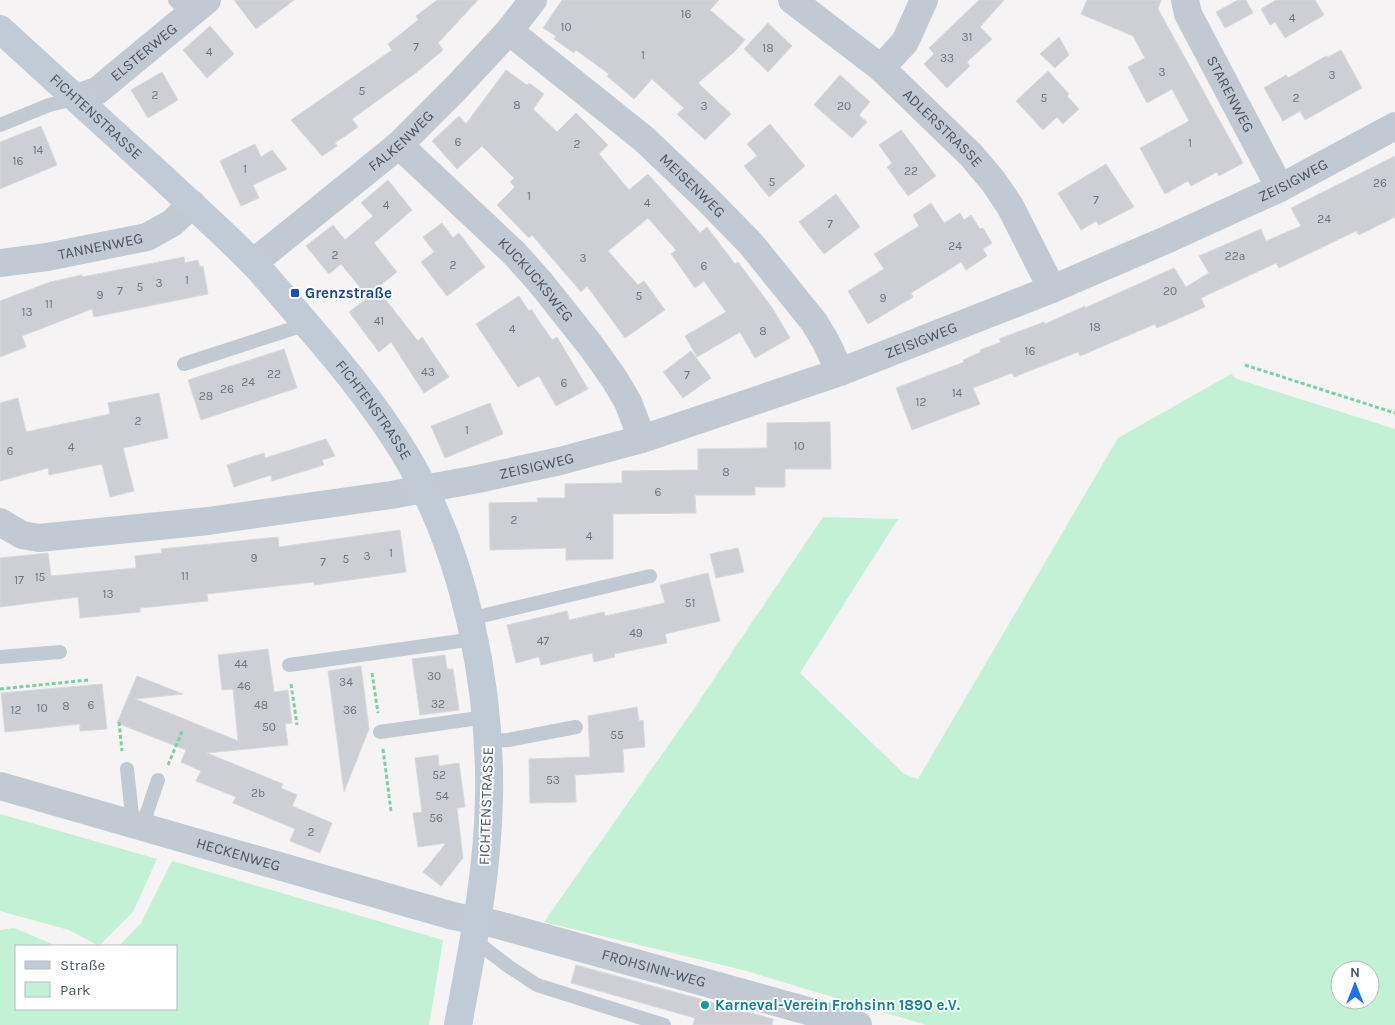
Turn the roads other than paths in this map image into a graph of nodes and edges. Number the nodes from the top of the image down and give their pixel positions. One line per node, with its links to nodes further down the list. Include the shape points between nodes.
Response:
1 (533, 0): 7 (street, FALKENWEG)
2 (792, 0): 8 (street, ADLERSTRASSE)
3 (924, 0): 8 (street, via 906,42)
4 (1185, 0): 13 (street, STARENWEG, via 1188,14)
5 (191, 5): 9 (street, ELSTERWEG, via 97,91)
6 (0, 29): 9 (street, FICHTENSTRASSE)
7 (509, 31): 12 (street, FALKENWEG); 20 (street, MEISENWEG, via 644,139 751,244 814,322)
8 (881, 68): 17 (street, ADLERSTRASSE, via 971,155 993,181 1010,206)
9 (77, 98): 10 (lane, via 49,105); 14 (street, FICHTENSTRASSE)
10 (0, 125)
11 (1395, 126): 13 (street, ZEISIGWEG)
12 (399, 145): 15 (street, FALKENWEG); 21 (street, KUCKUCKSWEG, via 540,282 615,380 628,402)
13 (1280, 188): 17 (street, ZEISIGWEG)
14 (192, 204): 15 (street, FICHTENSTRASSE); 16 (street, TANNENWEG, via 172,223 147,237)
15 (253, 263): 18 (street, FICHTENSTRASSE)
16 (0, 264)
17 (1052, 289): 20 (street, ZEISIGWEG)
18 (307, 324): 19 (lane); 22 (street, FICHTENSTRASSE, via 386,424)
19 (184, 364)
20 (840, 372): 21 (street, ZEISIGWEG)
21 (642, 440): 22 (street, ZEISIGWEG, via 478,480)
22 (424, 489): 23 (street, via 208,521 39,538 22,535); 25 (street, FICHTENSTRASSE, via 451,556)
23 (0, 522)
24 (650, 576): 25 (lane)
25 (471, 629): 28 (lane); 30 (street, FICHTENSTRASSE)
26 (60, 652): 27 (lane)
27 (0, 657)
28 (288, 665)
29 (576, 727): 30 (lane, via 508,740)
30 (487, 729): 31 (lane); 36 (street, FICHTENSTRASSE, via 487,835)
31 (380, 732)
32 (127, 769): 35 (lane)
33 (158, 780): 35 (lane)
34 (0, 786): 35 (street, HECKENWEG)
35 (138, 826): 36 (street, HECKENWEG, via 453,916)
36 (476, 930): 37 (street, FICHTENSTRASSE); 38 (lane, via 508,966 537,985); 39 (street, FROHSINN-WEG, via 495,924)
37 (458, 1025)
38 (664, 1025)
39 (858, 1025)

